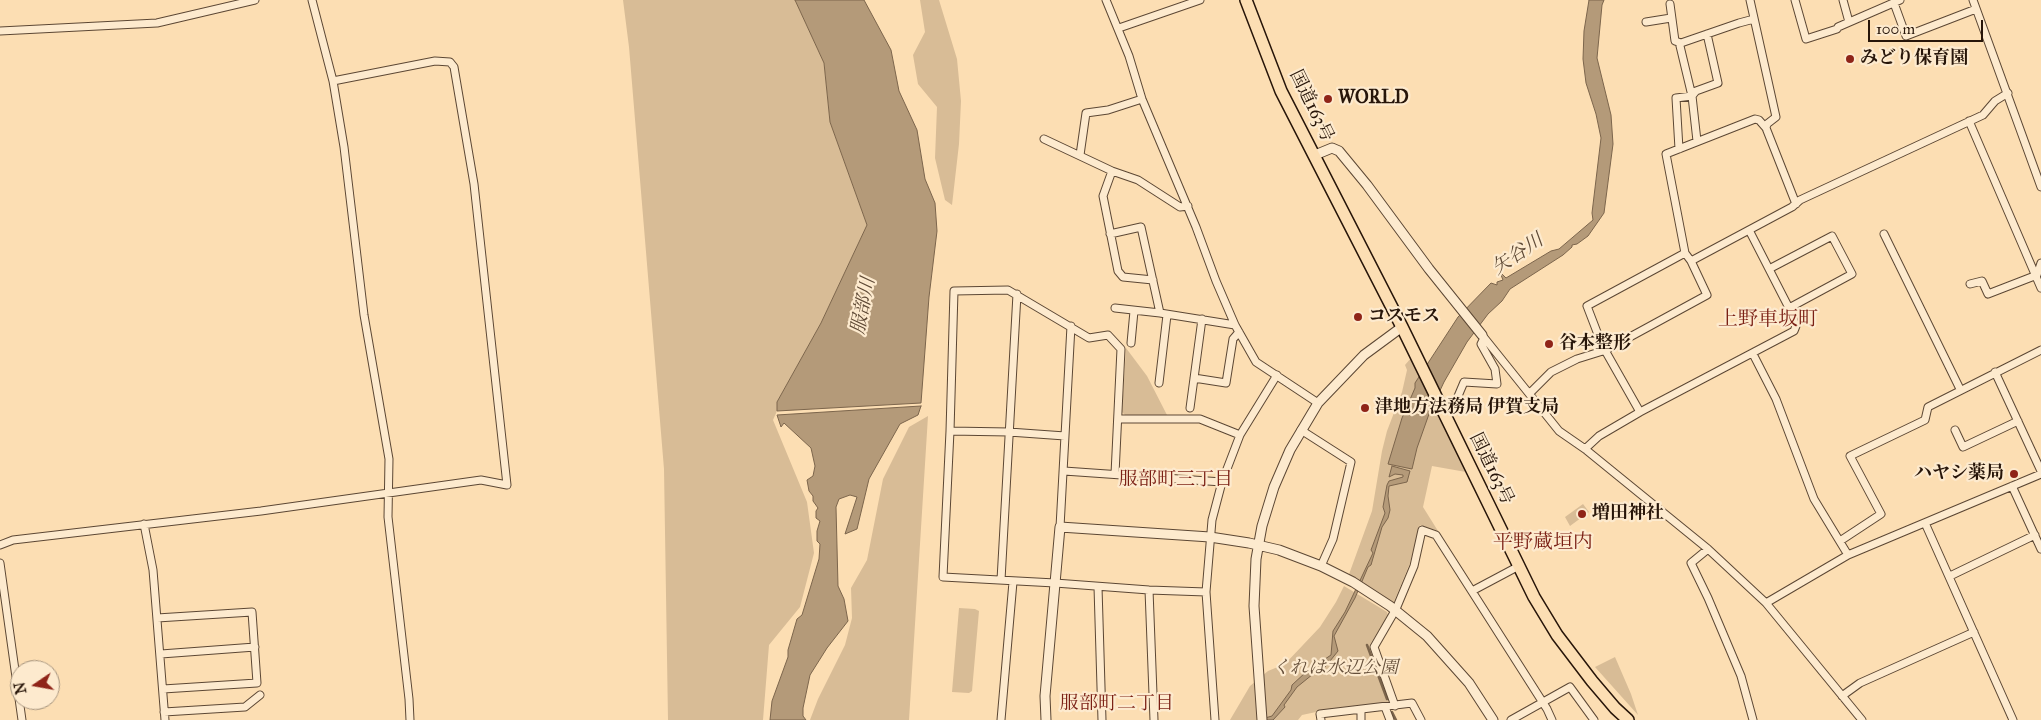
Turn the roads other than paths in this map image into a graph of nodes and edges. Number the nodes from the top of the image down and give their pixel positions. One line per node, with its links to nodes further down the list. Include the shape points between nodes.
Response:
1 (254, 0): 18 (street, via 157,24)
2 (312, 0): 21 (street)
3 (1106, 0): 17 (street)
4 (1200, 0): 17 (street)
5 (1246, 0): 30 (highway, 国道163号, via 1282,91)
6 (1750, 0): 14 (street)
7 (1795, 0): 16 (street, via 1806,39)
8 (1843, 0): 16 (street)
9 (1973, 0): 12 (street)
10 (1897, 1): 12 (street, via 1906,36); 16 (street)
11 (1670, 4): 13 (street)
12 (1976, 9): 22 (street)
13 (1671, 18): 15 (street); 20 (street, via 1675,41)
14 (1754, 20): 19 (street); 26 (street, via 1776,117)
15 (1646, 22)
16 (1849, 22)
17 (1119, 28): 24 (street)
18 (0, 31)
19 (1707, 34): 20 (street); 23 (street, via 1718,83 1696,91)
20 (1681, 43): 23 (street)
21 (333, 81): 86 (street, via 364,315 389,459); 86 (street, via 435,61 450,62 454,67 474,184 507,485 481,480)
22 (2008, 93): 25 (street, via 1995,101 1983,115); 33 (street)
23 (1692, 96): 28 (street); 29 (street, via 1676,98)
24 (1142, 100): 31 (street, via 1086,113); 35 (street)
25 (1969, 121): 34 (street); 43 (street)
26 (1766, 128): 28 (street, via 1755,119); 34 (street)
27 (1044, 139): 31 (street)
28 (1696, 141): 29 (street)
29 (1679, 149): 39 (street, via 1666,154)
30 (1315, 155): 55 (highway, 国道163号); 57 (street, via 1332,148 1339,151)
31 (1080, 156): 32 (street)
32 (1112, 171): 35 (street, via 1138,180 1180,207); 37 (street, via 1103,196)
33 (2041, 186)
34 (1796, 204): 36 (street)
35 (1188, 206): 53 (street)
36 (1749, 230): 40 (street); 42 (street)
37 (1110, 234): 44 (street, via 1118,272 1123,277); 44 (street, via 1142,227)
38 (1884, 234): 66 (street)
39 (1685, 253): 40 (street); 59 (street, via 1587,306)
40 (1691, 262): 59 (street, via 1706,295)
41 (2041, 263): 43 (street)
42 (1768, 268): 49 (street); 49 (street, via 1832,236 1852,274)
43 (2037, 275): 45 (street, via 1988,294 1982,281); 46 (street)
44 (1153, 280): 51 (street)
45 (1970, 284)
46 (2041, 288)
47 (1017, 294): 54 (street); 76 (street, via 1008,290 954,292); 77 (street)
48 (1115, 308): 50 (street)
49 (1789, 308): 61 (street, via 1796,326 1794,331)
50 (1134, 311): 51 (street); 58 (street)
51 (1163, 314): 52 (street); 65 (street)
52 (1202, 319): 53 (street); 64 (street)
53 (1235, 325): 56 (street)
54 (1071, 326): 72 (street, via 1089,338 1108,336 1121,349); 79 (street)
55 (1402, 327): 68 (street, via 1364,355); 71 (highway, 国道163号)
56 (1239, 332): 63 (street, via 1256,362); 64 (street, via 1233,339 1226,382)
57 (1483, 337): 67 (street); 71 (street, via 1481,344 1495,369 1497,384 1464,382 1453,408)
58 (1131, 343)
59 (1606, 350): 67 (street, via 1551,372); 70 (street)
60 (2041, 350): 62 (street)
61 (1753, 354): 70 (street); 92 (street, via 1776,400 1814,498)
62 (1995, 372): 66 (street); 73 (street)
63 (1277, 375): 68 (street); 78 (street)
64 (1194, 378): 69 (street)
65 (1159, 383)
66 (1960, 389): 92 (street, via 1928,407 1925,420 1850,456 1881,514)
67 (1530, 393): 80 (street, via 1559,431)
68 (1318, 404): 74 (street)
69 (1190, 408)
70 (1640, 412): 80 (street, via 1599,436)
71 (1445, 414): 100 (highway, 国道163号)
72 (1118, 419): 78 (street, via 1200,419); 83 (street)
73 (2018, 421): 75 (street, via 1963,447); 82 (street)
74 (1301, 430): 94 (street, via 1274,487); 99 (street, via 1351,462 1333,539)
75 (1955, 430)
76 (950, 431): 77 (street); 102 (street, via 943,577)
77 (1009, 432): 79 (street); 102 (street)
78 (1240, 435): 84 (street)
79 (1065, 436): 81 (street)
80 (1586, 449): 95 (street)
81 (1064, 471): 83 (street); 89 (street)
82 (2041, 473): 85 (street)
83 (1115, 474): 84 (street)
84 (1222, 482): 91 (street)
85 (2012, 486): 87 (street); 90 (street)
86 (390, 493): 88 (street); 125 (street, via 388,517)
87 (1925, 523): 97 (street); 101 (street)
88 (144, 524): 93 (street, via 13,540); 111 (street, via 153,570)
89 (1060, 527): 91 (street); 104 (street)
90 (2035, 535): 96 (street); 101 (street)
91 (1210, 537): 94 (street); 108 (street)
92 (1840, 541): 97 (street)
93 (0, 545)
94 (1258, 545): 99 (street); 131 (street, via 1254,606)
95 (1708, 549): 109 (street); 141 (street, via 1691,563 1741,676)
96 (2041, 549)
97 (1848, 555): 109 (street)
98 (0, 563): 123 (street)
99 (1321, 566): 110 (street, via 1354,582)
100 (1519, 566): 107 (street); 140 (highway, 国道163号, via 1557,635 1598,688)
101 (1950, 576): 112 (street)
102 (1001, 580): 103 (street)
103 (1013, 582): 104 (street); 126 (street)
104 (1056, 583): 105 (street); 127 (street, via 1045,696)
105 (1098, 586): 106 (street); 128 (street)
106 (1149, 590): 108 (street); 129 (street)
107 (1472, 591): 110 (street, via 1436,535 1422,530 1414,566); 118 (street)
108 (1206, 592): 130 (street)
109 (1766, 603): 117 (street)
110 (1393, 608): 119 (street, via 1374,647); 136 (street, via 1436,645 1469,683)
111 (157, 618): 113 (street, via 252,612); 114 (street)
112 (1974, 632): 117 (street, via 1860,684); 143 (street)
113 (255, 647): 114 (street); 115 (street, via 257,683)
114 (161, 654): 115 (street)
115 (163, 689): 122 (street)
116 (260, 695): 122 (street, via 245,707)
117 (1842, 696): 142 (street)
118 (1542, 702): 137 (street); 138 (street); 139 (street, via 1570,687)
119 (1395, 706): 120 (street); 135 (street, via 1412,704)
120 (1385, 707): 121 (street); 134 (street)
121 (1361, 710): 132 (street, via 1320,714); 133 (street)
122 (164, 712): 124 (street)
123 (22, 720)
124 (165, 720)
125 (410, 720)
126 (1001, 720)
127 (1046, 720)
128 (1102, 720)
129 (1154, 720)
130 (1215, 720)
131 (1262, 720)
132 (1321, 720)
133 (1361, 720)
134 (1390, 720)
135 (1421, 720)
136 (1493, 720)
137 (1511, 720)
138 (1552, 720)
139 (1594, 720)
140 (1628, 720)
141 (1753, 720)
142 (1862, 720)
143 (2013, 720)

